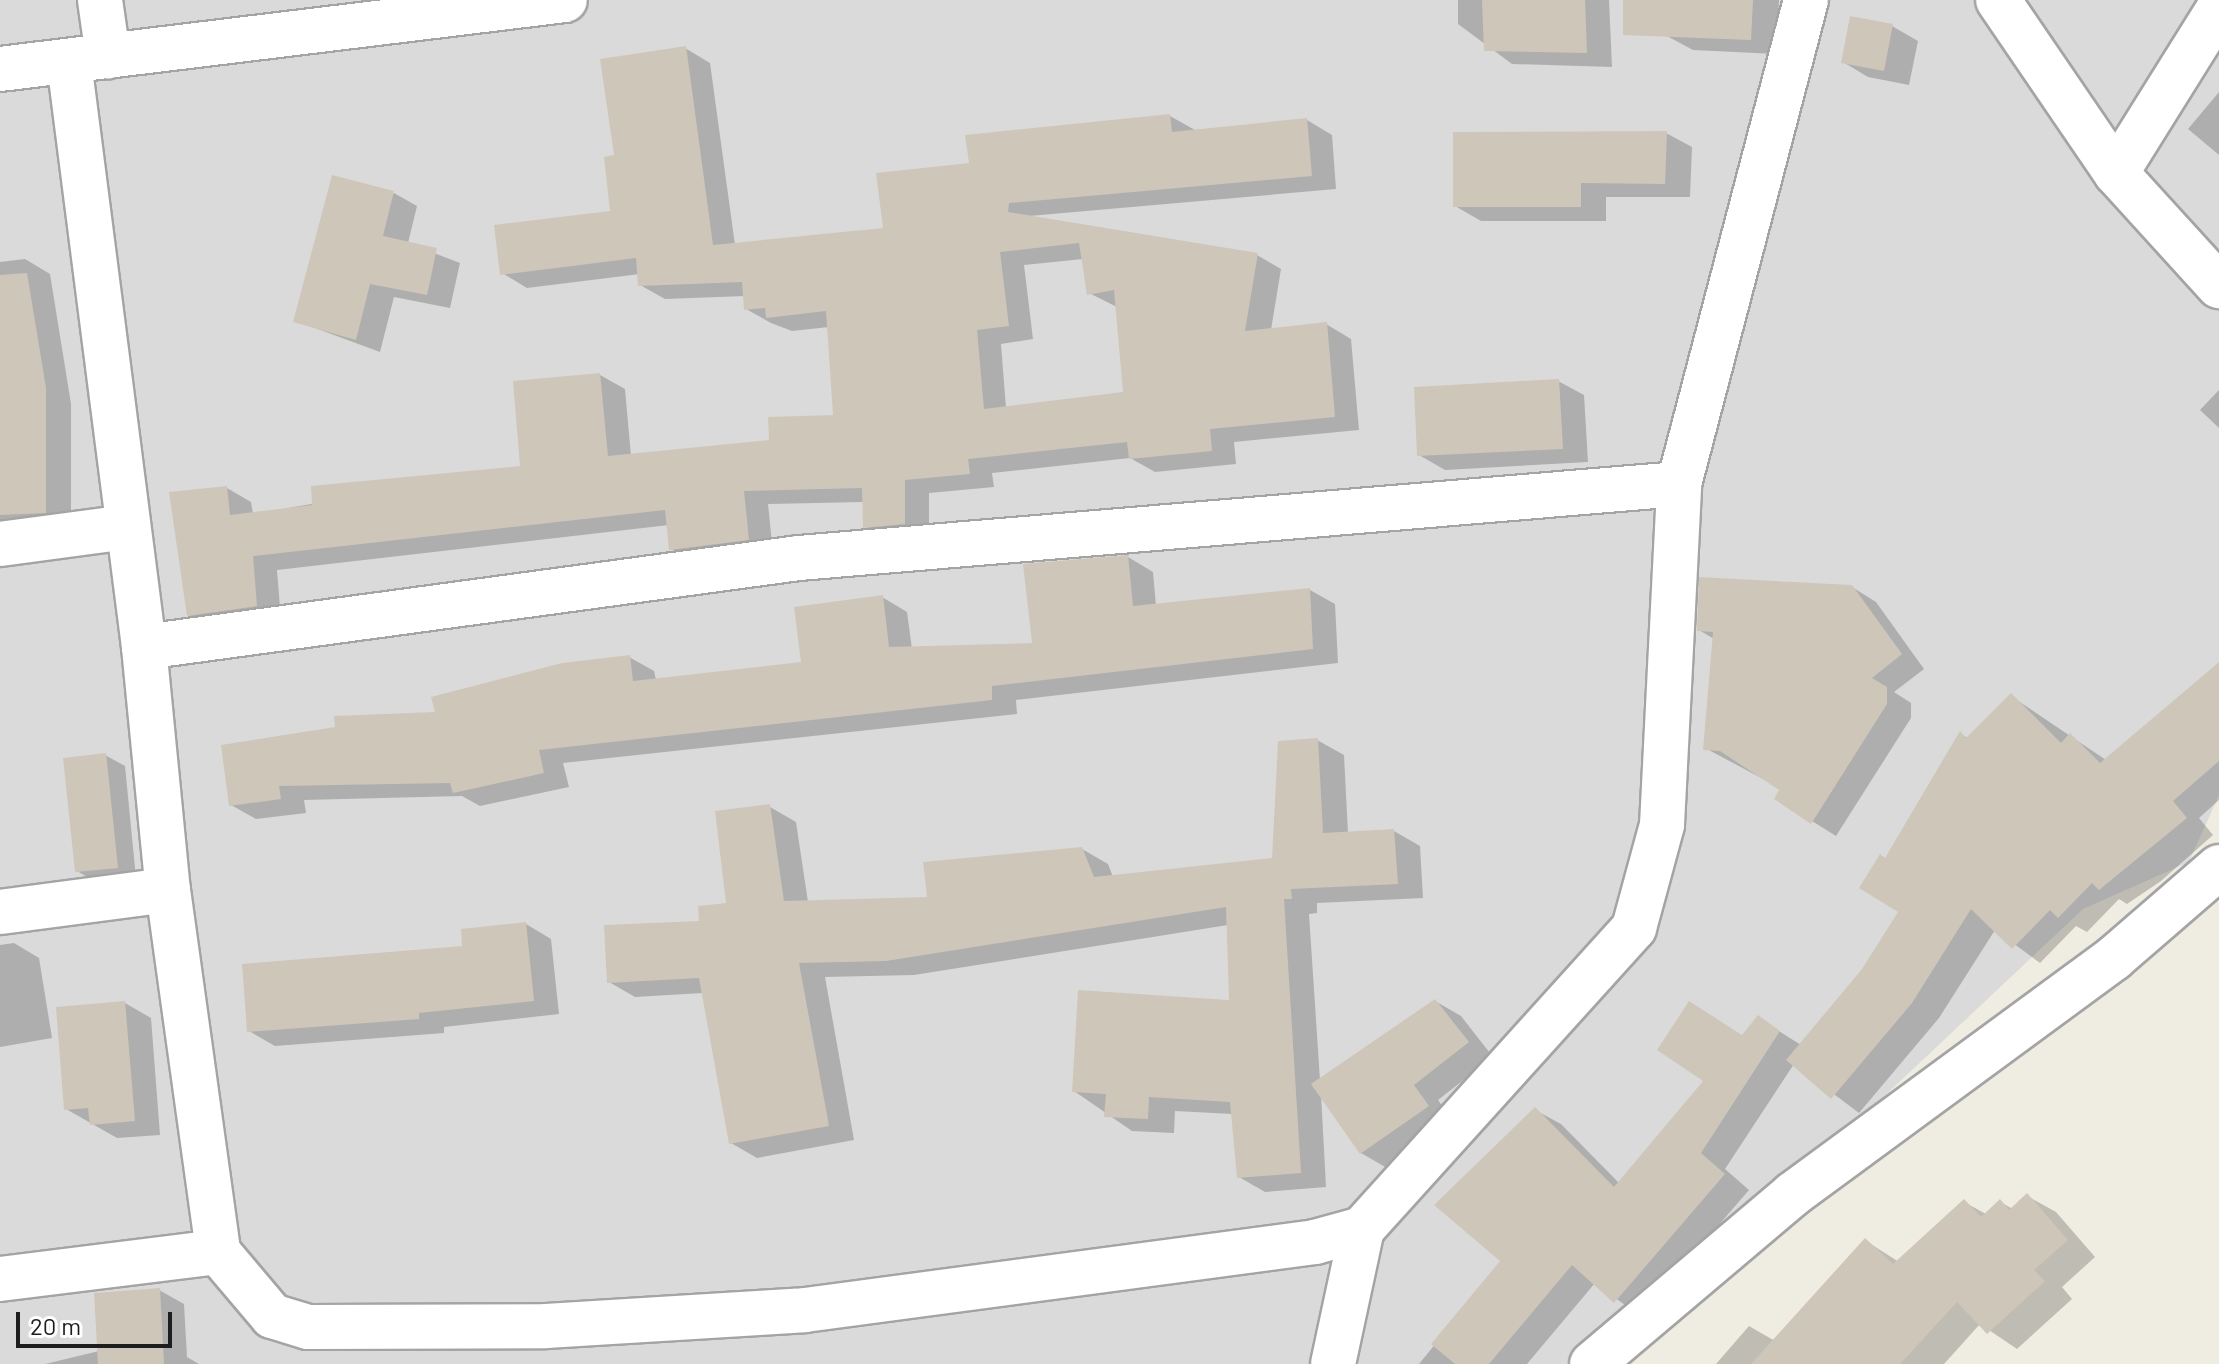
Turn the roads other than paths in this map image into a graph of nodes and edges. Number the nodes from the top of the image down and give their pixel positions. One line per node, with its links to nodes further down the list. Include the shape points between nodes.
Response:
1 (100, 0): 7 (street)
2 (565, 0): 6 (street)
3 (1806, 0): 11 (street)
4 (1998, 0): 9 (street)
5 (2219, 8): 9 (street)
6 (276, 17): 7 (street)
7 (88, 59): 8 (street); 12 (street)
8 (0, 69)
9 (2116, 173): 10 (street)
10 (2219, 286)
11 (1679, 484): 14 (street, via 799,558); 18 (street, via 1662,825 1634,928)
12 (128, 527): 13 (street); 14 (street)
13 (0, 544)
14 (144, 647): 16 (street)
15 (2219, 867): 22 (street, via 2114,958 1793,1194)
16 (168, 890): 17 (street); 19 (street)
17 (0, 912)
18 (1362, 1229): 19 (street, via 1315,1242 805,1310 546,1326 308,1327 272,1316); 21 (street)
19 (218, 1252): 20 (street)
20 (0, 1279)
21 (1333, 1364)
22 (1592, 1364)

